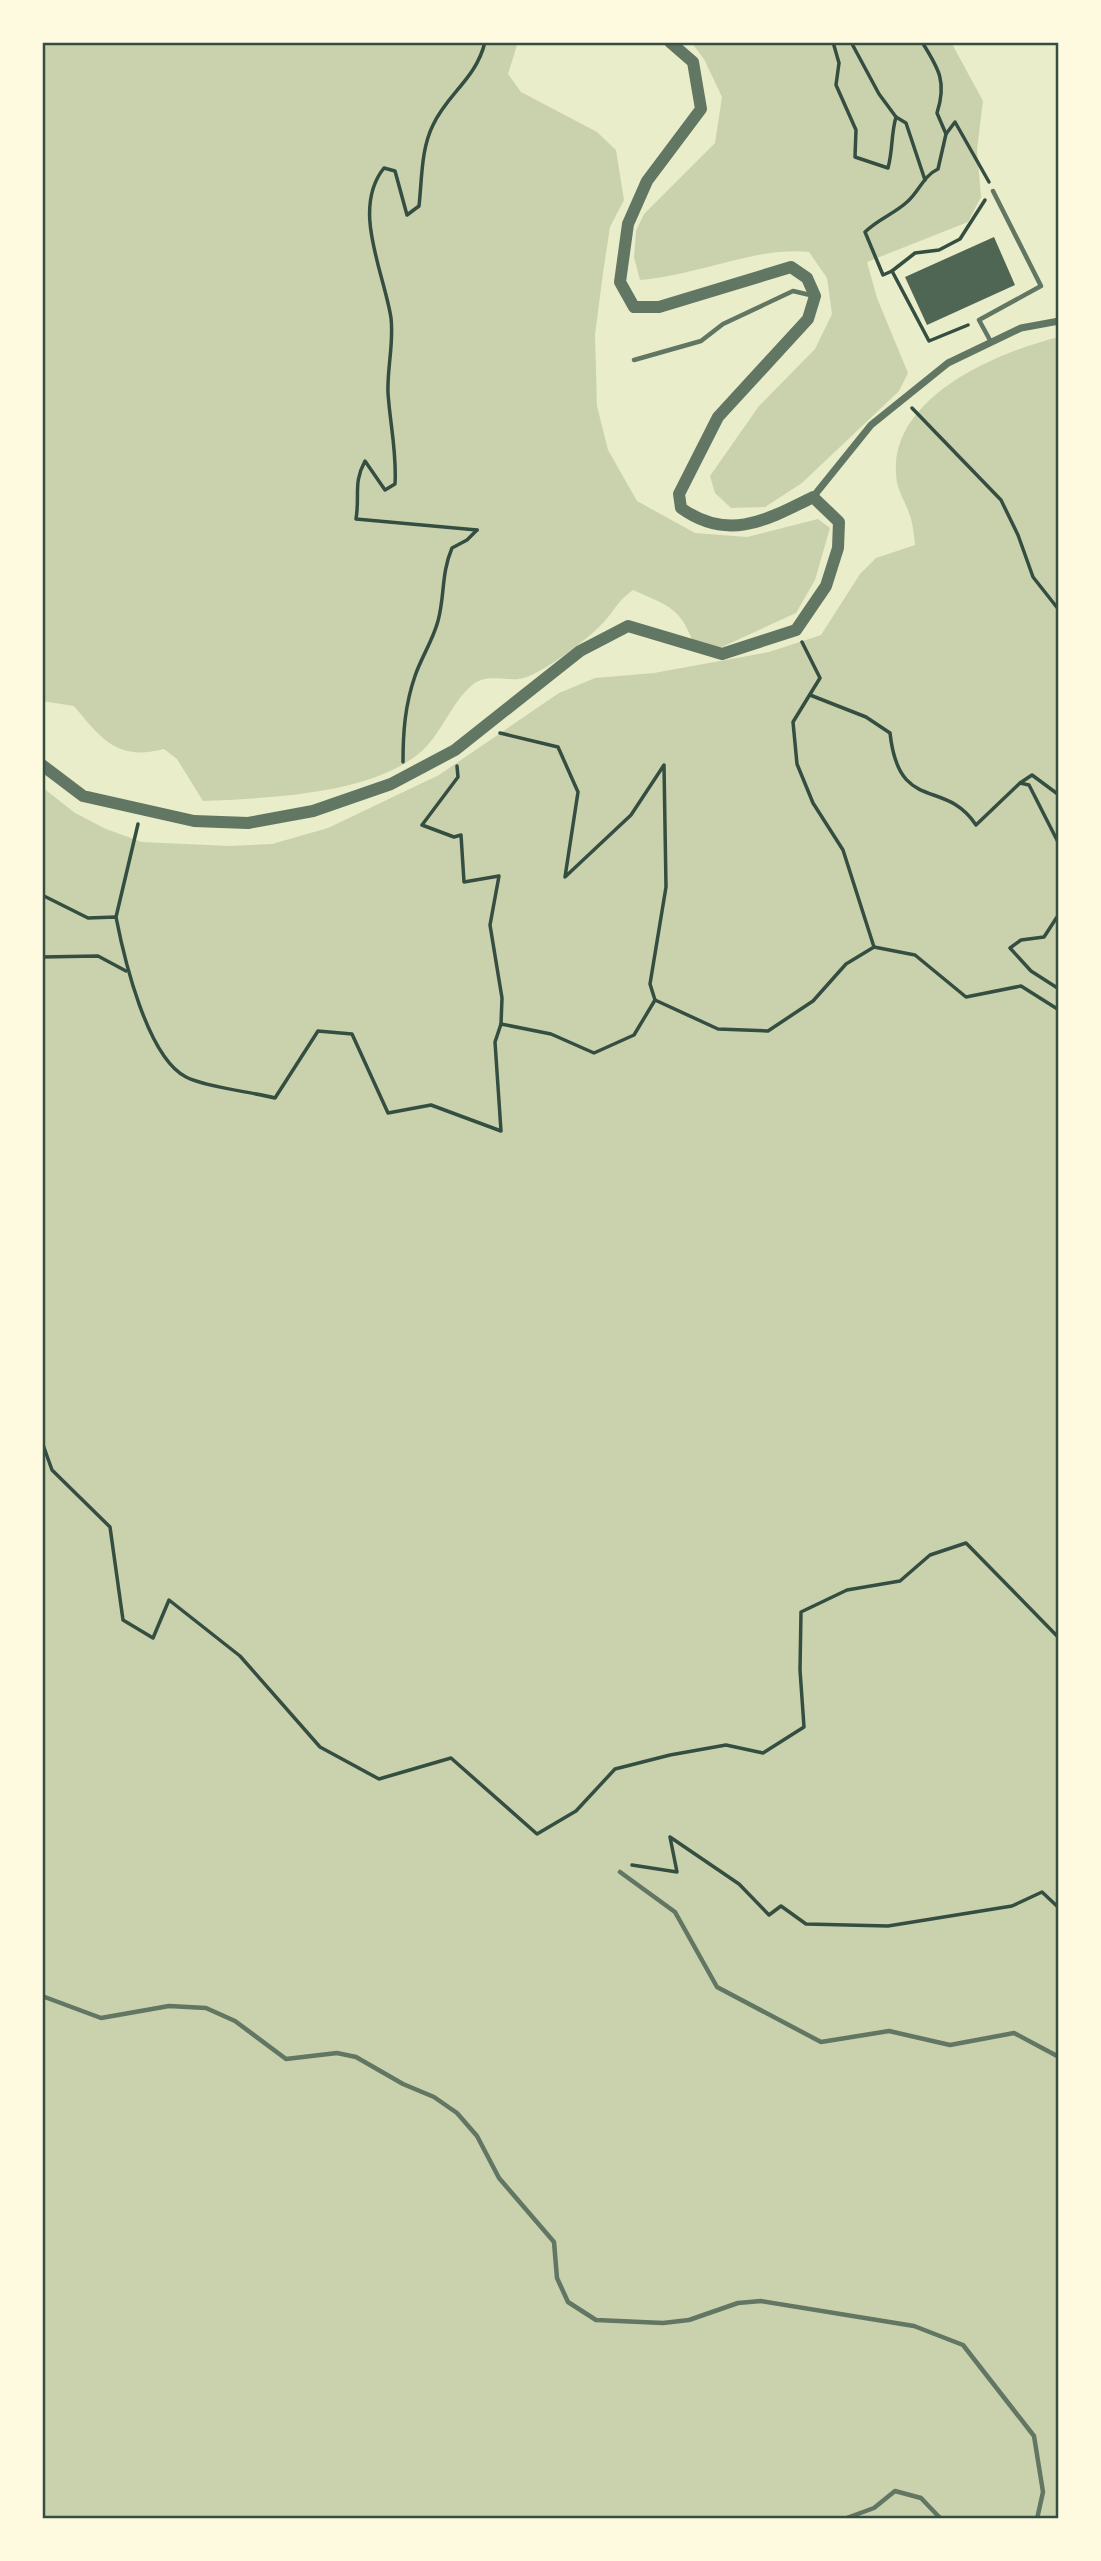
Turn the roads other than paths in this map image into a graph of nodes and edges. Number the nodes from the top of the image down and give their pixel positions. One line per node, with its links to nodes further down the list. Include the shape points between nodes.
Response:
1 (670, 42): 3 (street, via 693,62 701,109 648,181 628,224 620,282 634,307 660,307 791,267 807,278)
2 (993, 191): 5 (lane, via 1041,286 979,320)
3 (815, 296): 6 (lane, via 793,291 723,324 701,341); 7 (street, via 808,318 718,417 679,494 681,508 696,519 720,526 760,523)
4 (1059, 321): 5 (street, via 1021,328)
5 (992, 342): 7 (street, via 948,363 871,425)
6 (634, 360)
7 (813, 497): 8 (street, via 839,522 838,548 826,586 796,630 722,654 628,626 580,650 455,750 404,778 313,811 248,823 194,821 83,796)
8 (42, 765)
9 (620, 1872): 11 (lane, via 675,1912 717,1987 821,2042 889,2031 950,2045 1014,2034)
10 (42, 1996): 14 (lane, via 101,2018 169,2006 206,2008 234,2021 286,2059 337,2053 356,2057 434,2097 457,2113 477,2136 499,2178 554,2242 558,2278 568,2302 596,2320 663,2323 761,2301 914,2326 964,2345 1034,2436 1043,2492)
11 (1059, 2057)
12 (844, 2519): 13 (lane, via 874,2508 895,2491 921,2498)
13 (941, 2519)
14 (1037, 2519)

